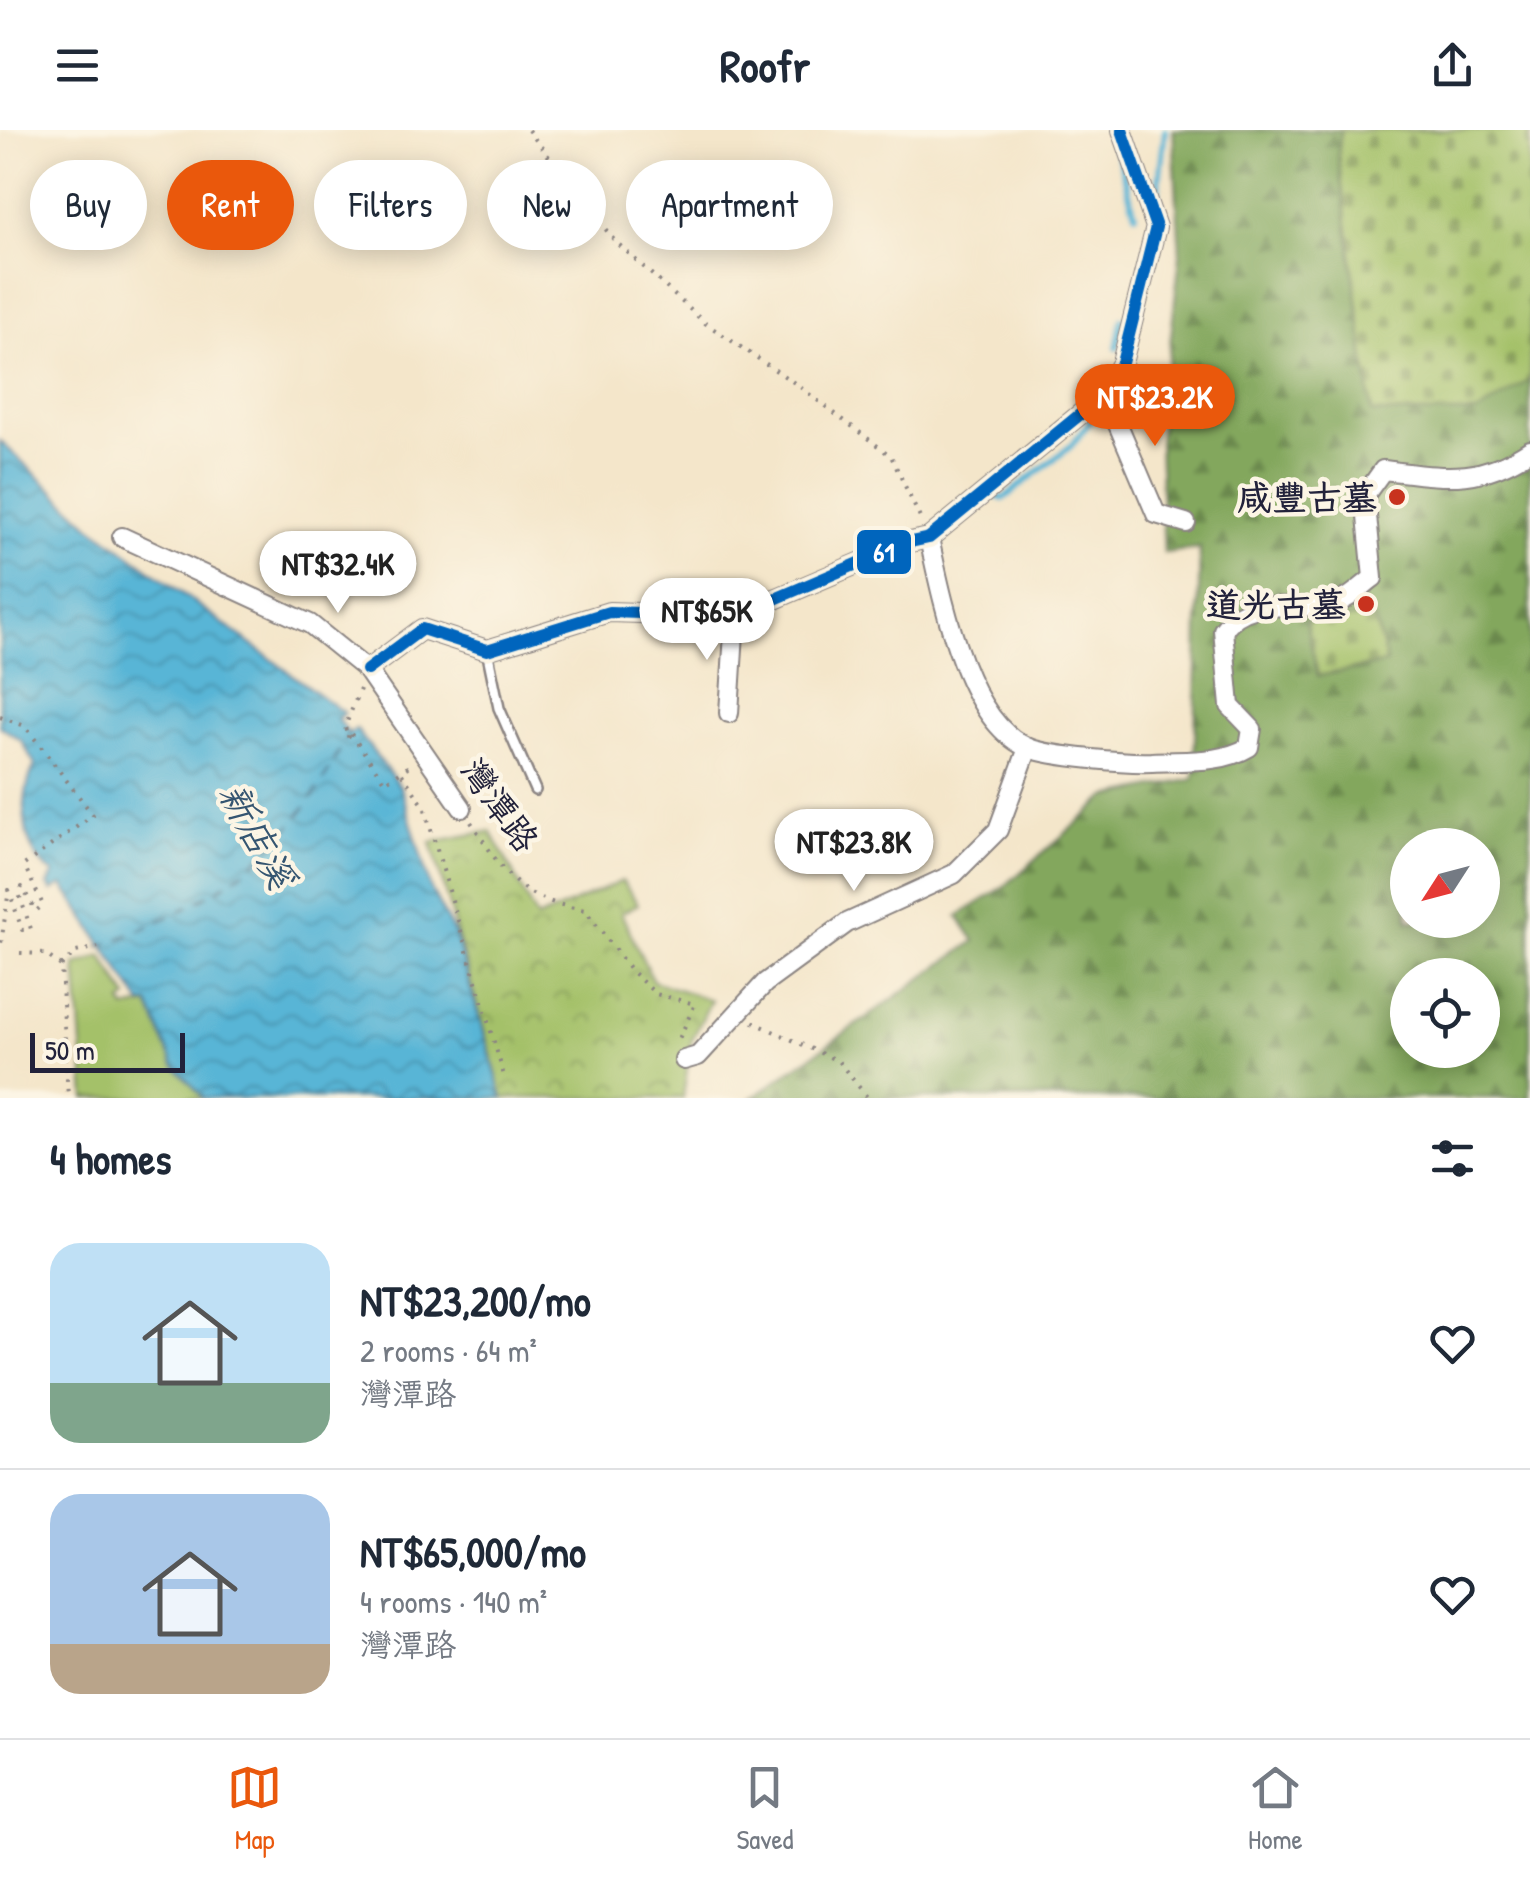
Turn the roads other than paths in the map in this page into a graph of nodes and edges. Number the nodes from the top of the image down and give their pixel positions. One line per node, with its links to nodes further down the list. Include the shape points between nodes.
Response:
1 (1122, 130): 2 (street, via 1156,228 1122,363)
2 (1106, 394): 4 (street, via 1156,514); 6 (street)
3 (1530, 450): 11 (street, via 1474,477 1384,470 1365,495 1373,578 1340,601 1233,615 1222,630 1230,706 1252,729 1249,747 1232,758 1134,763)
4 (1186, 523)
5 (122, 536): 9 (street, 灣潭路, via 310,624)
6 (930, 538): 7 (street); 11 (street, via 966,673 990,714)
7 (735, 616): 8 (street, via 609,612); 10 (street)
8 (488, 650): 9 (street, via 422,629); 12 (lane, via 499,708)
9 (367, 670): 13 (street, 灣潭路)
10 (729, 713)
11 (1028, 748): 14 (street, via 998,830 954,874 847,923 765,983 698,1056)
12 (535, 790)
13 (462, 808)
14 (684, 1060)

